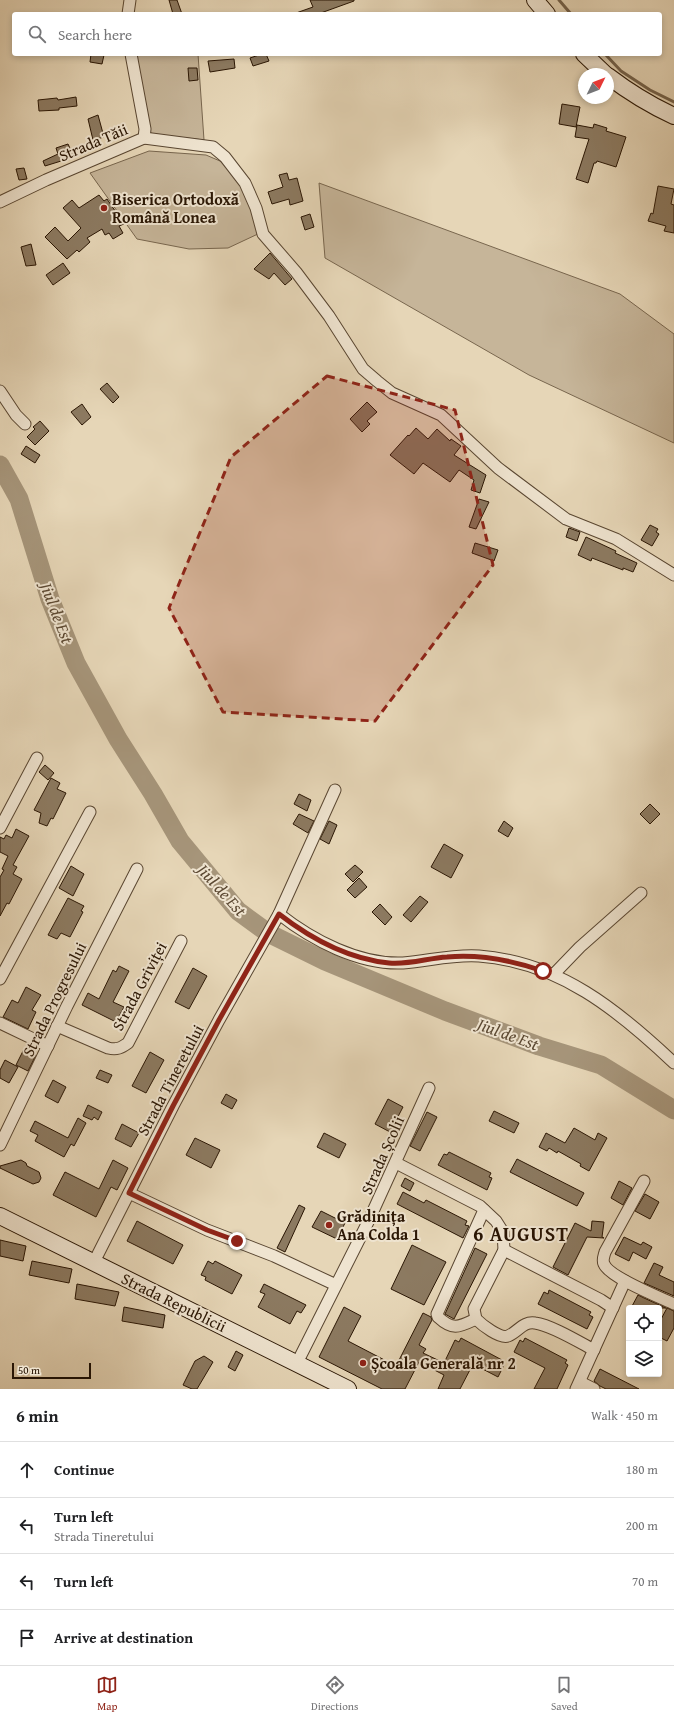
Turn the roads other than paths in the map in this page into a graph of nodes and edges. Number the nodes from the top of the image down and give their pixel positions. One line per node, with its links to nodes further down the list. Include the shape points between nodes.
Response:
1 (130, 0): 3 (street)
2 (535, 0): 4 (street)
3 (128, 12)
4 (545, 12)
5 (131, 56): 10 (street, Strada Tăii, via 145,130)
6 (586, 56): 7 (street)
7 (599, 68)
8 (614, 80): 9 (street, via 641,99)
9 (674, 116)
10 (144, 138): 11 (street, Strada Tăii, via 53,176); 14 (street, via 213,147 225,157 245,184 256,208 263,234 306,284 363,369 377,381 392,393 441,416 498,468 566,519 616,539)
11 (0, 202)
12 (0, 391): 13 (street)
13 (25, 424)
14 (674, 575)
15 (37, 758): 18 (street)
16 (335, 790): 21 (street, Strada Tineretului)
17 (90, 812): 24 (street)
18 (0, 828)
19 (137, 869): 26 (street, Strada Progresului)
20 (641, 893): 23 (street, via 580,947)
21 (277, 918): 23 (street, via 319,940 358,956 389,963 477,956 514,961); 33 (street, Strada Tineretului, via 173,1106)
22 (182, 941): 26 (street, Strada Griviței, via 128,1043 121,1048 108,1048)
23 (554, 974): 28 (street, via 593,995)
24 (0, 979)
25 (0, 1023): 27 (street)
26 (57, 1026): 27 (street, Strada Progresului)
27 (48, 1046): 30 (street, Strada Progresului)
28 (674, 1063)
29 (429, 1088): 31 (street, Strada Școlii)
30 (0, 1145)
31 (396, 1163): 34 (street); 39 (street, Strada Școlii)
32 (644, 1181): 38 (street, via 603,1259 604,1265)
33 (129, 1193): 37 (street, Strada Tineretului); 39 (street, via 207,1230 274,1256)
34 (484, 1210): 36 (street, via 503,1232); 42 (street, via 437,1314 450,1327 458,1327)
35 (0, 1216): 37 (street, Strada Republicii)
36 (504, 1250): 41 (street); 42 (street, via 474,1309)
37 (94, 1262): 44 (street, Strada Republicii)
38 (625, 1281): 40 (street); 41 (street)
39 (336, 1285): 44 (street, Strada Școlii)
40 (674, 1304)
41 (613, 1308): 43 (street)
42 (476, 1319): 43 (street, via 502,1336 507,1336 526,1323 536,1323)
43 (594, 1350): 45 (street)
44 (297, 1363): 46 (street, Strada Republicii)
45 (578, 1385): 47 (street)
46 (348, 1389)
47 (594, 1389)

